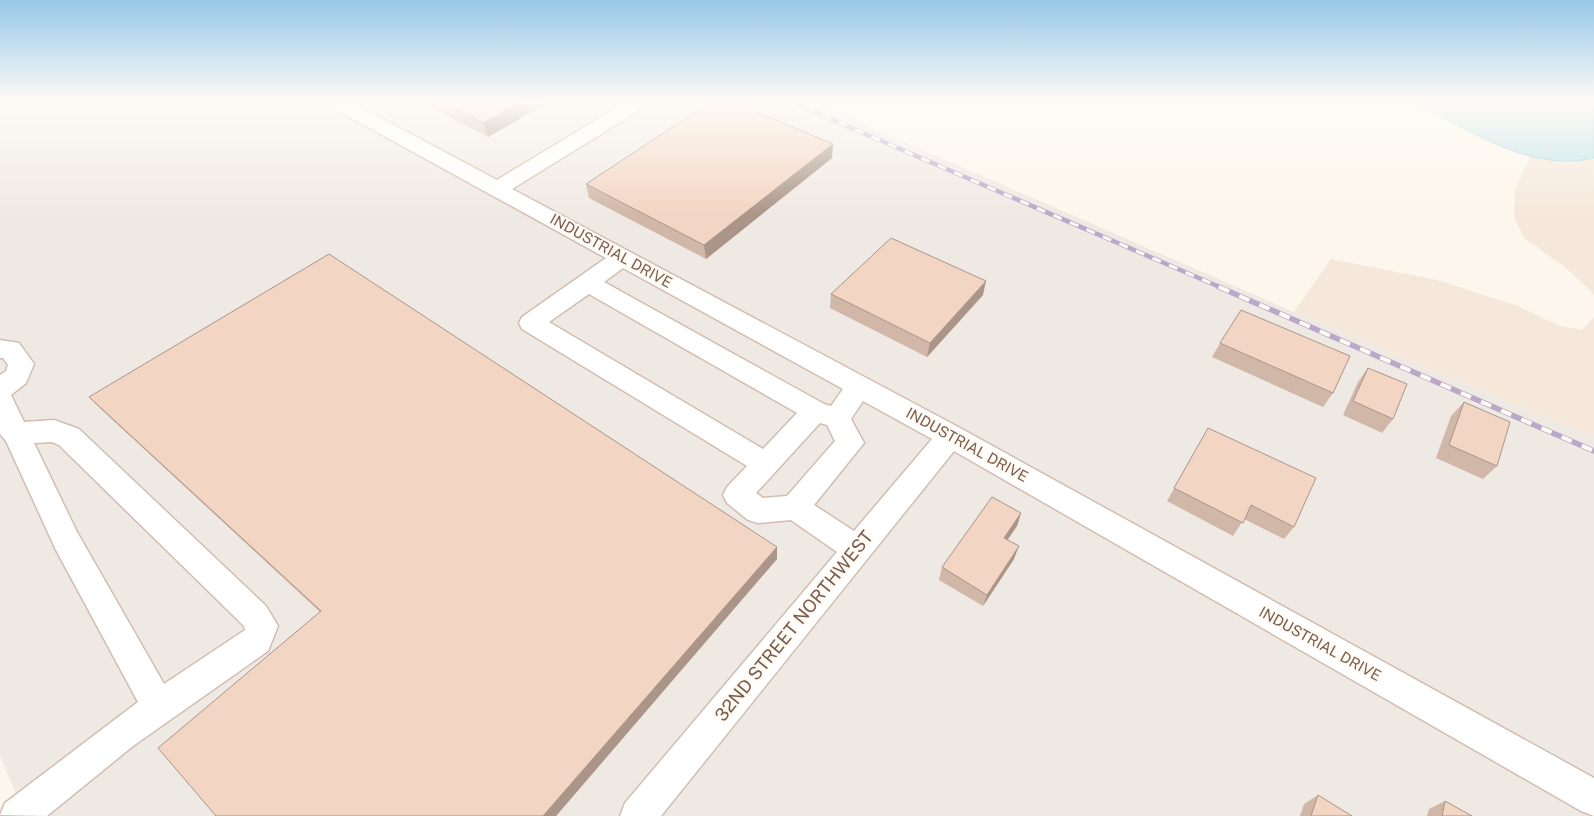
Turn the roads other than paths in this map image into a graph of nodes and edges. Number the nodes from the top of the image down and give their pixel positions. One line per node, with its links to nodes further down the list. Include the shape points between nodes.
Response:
1 (411, 139): 3 (street, INDUSTRIAL DRIVE)
2 (579, 139): 3 (street)
3 (497, 189): 4 (street, INDUSTRIAL DRIVE)
4 (622, 257): 5 (street); 6 (street, INDUSTRIAL DRIVE)
5 (588, 283): 8 (street); 15 (street, via 531,323)
6 (760, 332): 8 (street); 9 (street, INDUSTRIAL DRIVE)
7 (0, 348): 10 (street, via 10,349 21,364 17,376)
8 (727, 361): 12 (street)
9 (859, 386): 12 (street); 14 (street, INDUSTRIAL DRIVE)
10 (0, 389)
11 (0, 399): 13 (street)
12 (826, 414): 15 (street); 16 (street, via 850,443)
13 (14, 432): 18 (street, via 66,541); 18 (street, via 54,431 69,437 262,626 257,640 243,652)
14 (950, 436): 17 (street, 32ND STREET NORTHWEST); 19 (street, INDUSTRIAL DRIVE)
15 (766, 464): 16 (street, via 737,495 758,511)
16 (794, 508): 17 (street)
17 (857, 549): 21 (street, 32ND STREET NORTHWEST)
18 (159, 707): 20 (street)
19 (1594, 798)
20 (18, 816)
21 (638, 816)

